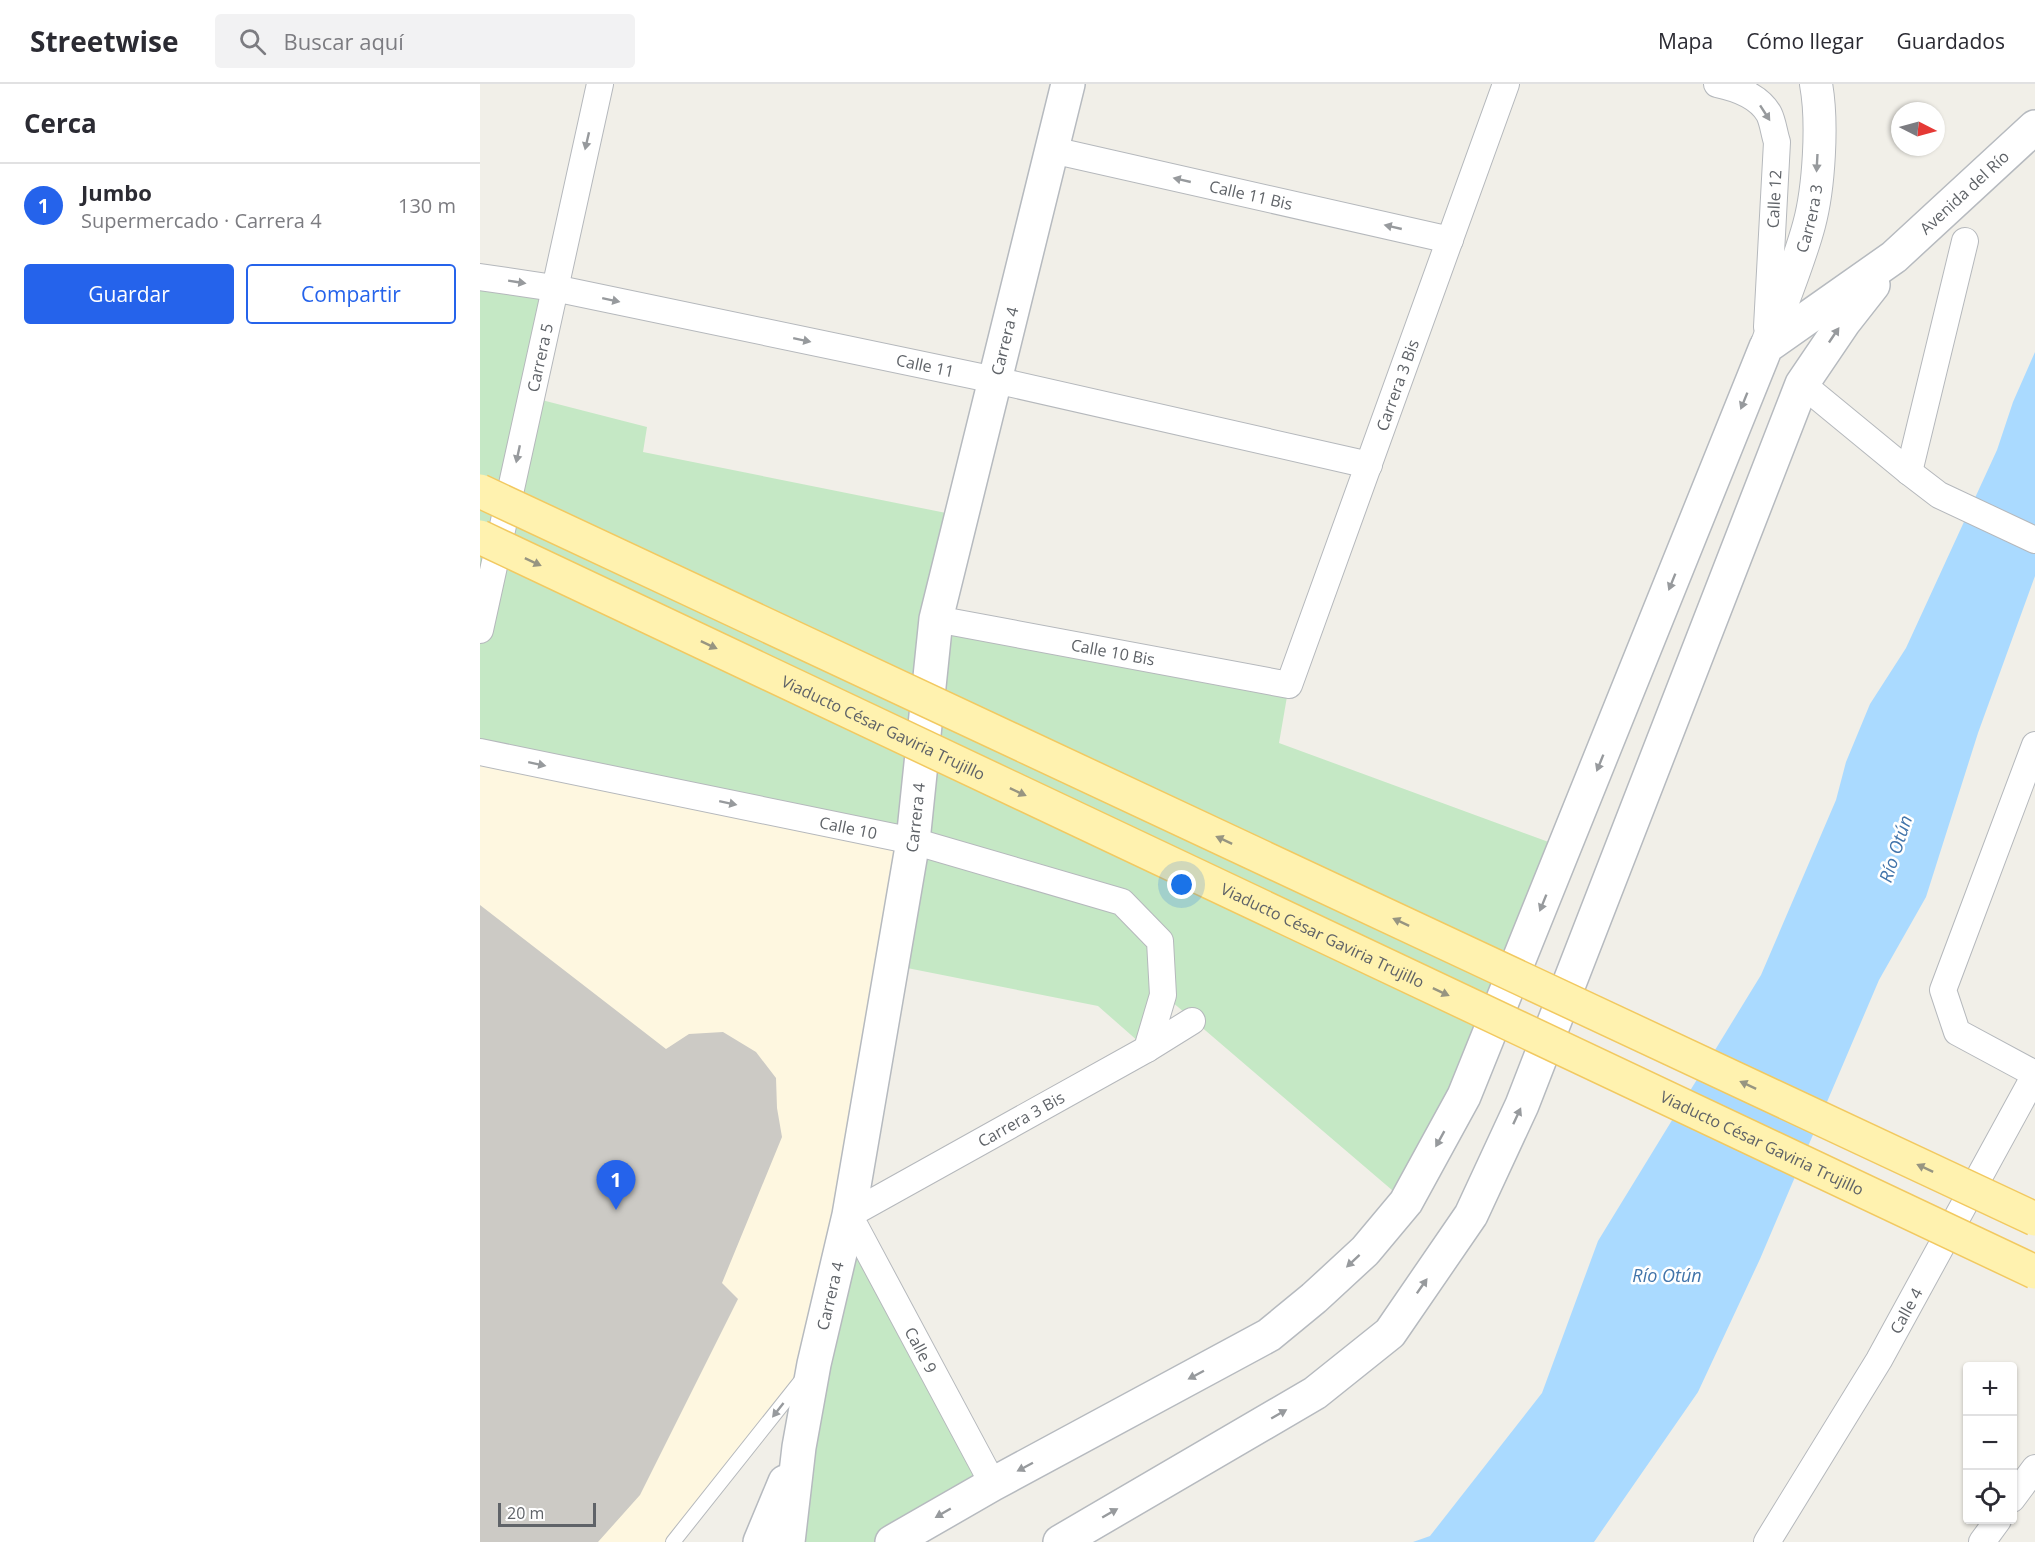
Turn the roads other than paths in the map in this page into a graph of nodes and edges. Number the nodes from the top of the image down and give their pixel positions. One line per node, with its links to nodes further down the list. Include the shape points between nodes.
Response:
1 (600, 84): 12 (street, Carrera 5, one-way to 12)
2 (1068, 84): 7 (main road, Carrera 4)
3 (1506, 84): 8 (street, Carrera 3 Bis)
4 (1717, 84): 13 (street, Calle 12, one-way to 13, via 1753,97 1769,114 1777,142)
5 (1816, 84): 13 (street, Carrera 3, one-way to 13, via 1819,135 1809,224)
6 (2035, 128): 10 (main road, Avenida del Río)
7 (1052, 150): 8 (street, Calle 11 Bis, one-way to 7); 14 (main road, Carrera 4)
8 (1450, 240): 16 (street, Carrera 3 Bis)
9 (1965, 241): 17 (street)
10 (1894, 257): 13 (main road); 15 (main road, one-way to 10)
11 (480, 277): 12 (street, Calle 11, one-way to 12)
12 (554, 288): 14 (street, Calle 11, one-way to 14); 22 (street, Carrera 5, one-way to 22)
13 (1766, 347): 36 (main road, one-way to 36, via 1464,1096 1406,1202 1365,1251 1269,1335)
14 (995, 380): 16 (street, Calle 11); 21 (main road, Carrera 4)
15 (1802, 384): 17 (street); 43 (main road, one-way to 15, via 1315,1393 1390,1333 1471,1215 1522,1105)
16 (1369, 465): 23 (street, Carrera 3 Bis)
17 (1909, 472): 20 (street, via 1939,495)
18 (480, 491): 31 (main road, one-way to 18, bridge)
19 (480, 537): 32 (main road, Viaducto César Gaviria Trujillo, one-way to 32, bridge)
20 (2035, 540)
21 (936, 619): 23 (street, Calle 10 Bis); 26 (main road, Carrera 4)
22 (480, 630)
23 (1289, 685)
24 (2035, 745): 29 (street, via 1943,990 1957,1032)
25 (480, 752): 26 (street, Calle 10, one-way to 26)
26 (913, 841): 28 (street, Calle 10, via 1122,902 1160,941 1163,995); 30 (main road, Carrera 4)
27 (1192, 1021): 28 (street, Carrera 3 Bis)
28 (1147, 1049): 30 (street, Carrera 3 Bis)
29 (2035, 1074): 44 (street, Calle 4, via 1879,1360)
30 (849, 1215): 33 (main road, Carrera 4); 36 (street, Calle 9)
31 (2035, 1219)
32 (2035, 1272)
33 (814, 1364): 34 (main road, Carrera 4); 39 (lane, one-way to 39)
34 (799, 1448): 40 (main road, Carrera 4); 41 (main road, Carrera 4)
35 (2035, 1468): 37 (street)
36 (993, 1484): 42 (main road, one-way to 42)
37 (2017, 1493)
38 (1995, 1524): 45 (street)
39 (673, 1542)
40 (760, 1542)
41 (788, 1542)
42 (892, 1542)
43 (1060, 1542)
44 (1767, 1542)
45 (1982, 1542)

